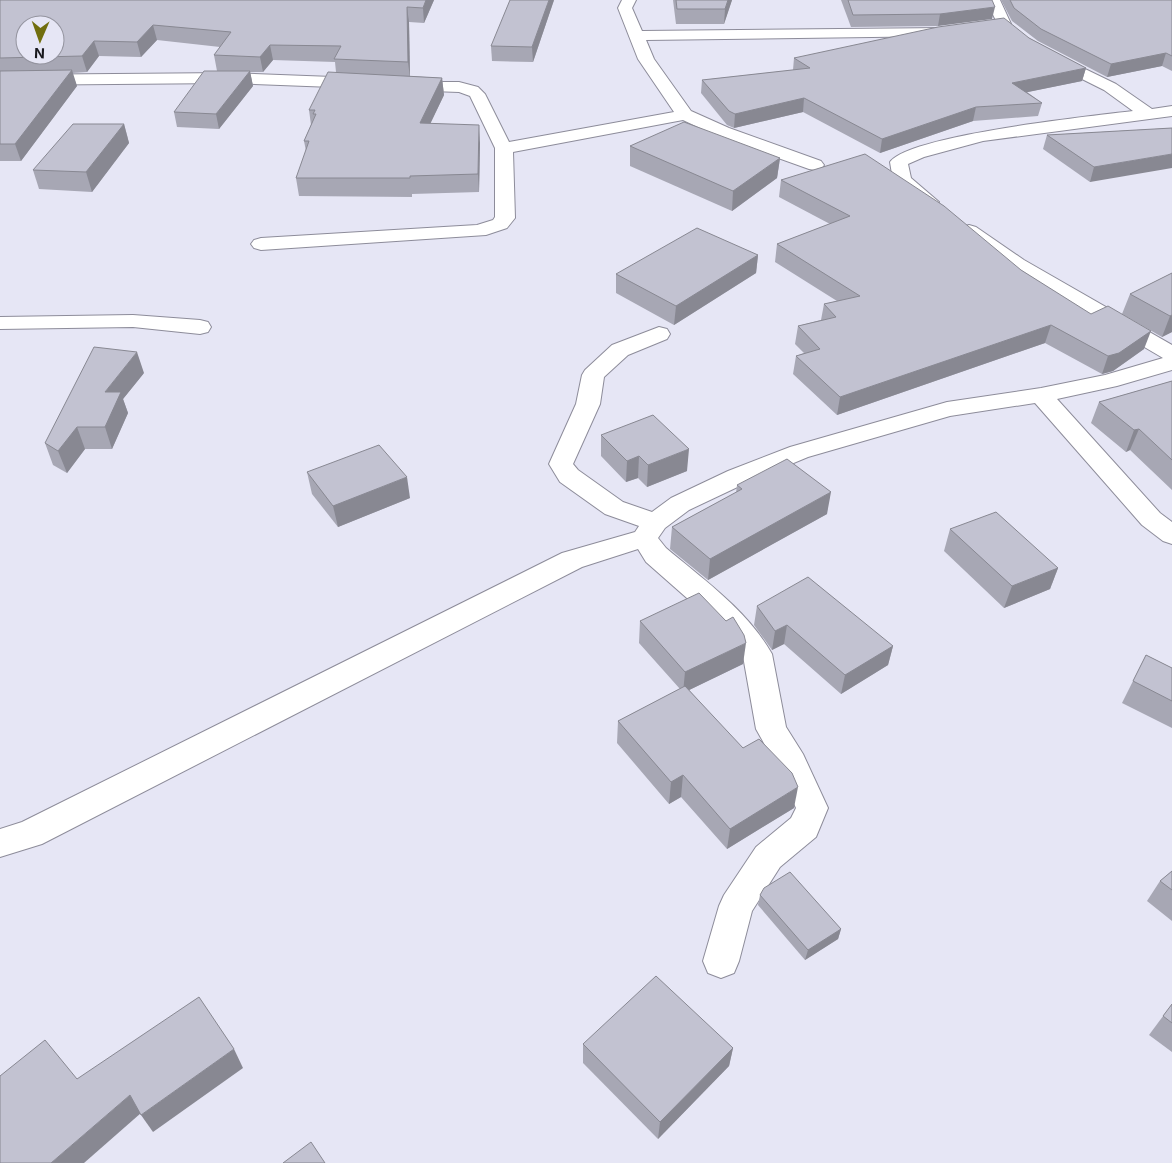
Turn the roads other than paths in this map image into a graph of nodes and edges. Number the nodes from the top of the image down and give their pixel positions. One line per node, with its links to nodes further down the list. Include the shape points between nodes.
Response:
1 (628, 0): 7 (street, via 625,8)
2 (993, 0): 3 (street)
3 (1004, 24): 4 (street); 6 (street)
4 (986, 26)
5 (957, 30): 7 (street, via 938,33)
6 (1018, 35)
7 (637, 36): 12 (street, via 646,58)
8 (1040, 50): 11 (street, via 1110,87)
9 (0, 80): 13 (street, via 229,78 459,87 472,90 480,99)
10 (1172, 111): 11 (street)
11 (1147, 113): 19 (street, via 982,136 918,153 899,162 902,180 951,218 1017,264)
12 (686, 115): 13 (street); 14 (street)
13 (504, 148): 15 (street, via 505,218 500,224 479,231)
14 (815, 165)
15 (261, 244)
16 (0, 323): 17 (street, via 133,321)
17 (200, 327)
18 (659, 334): 22 (street, via 620,350 593,375 588,404 561,464 569,476)
19 (1172, 354)
20 (1172, 363): 21 (street, via 1109,381)
21 (1041, 395): 22 (street, via 947,410 799,452 680,504); 23 (street, via 1151,519)
22 (650, 530): 24 (street, via 572,560 30,834); 25 (street, via 656,556 740,629 756,654 771,729 792,763 812,808 804,827 768,857 736,906)
23 (1172, 535)
24 (0, 843)
25 (721, 960)

